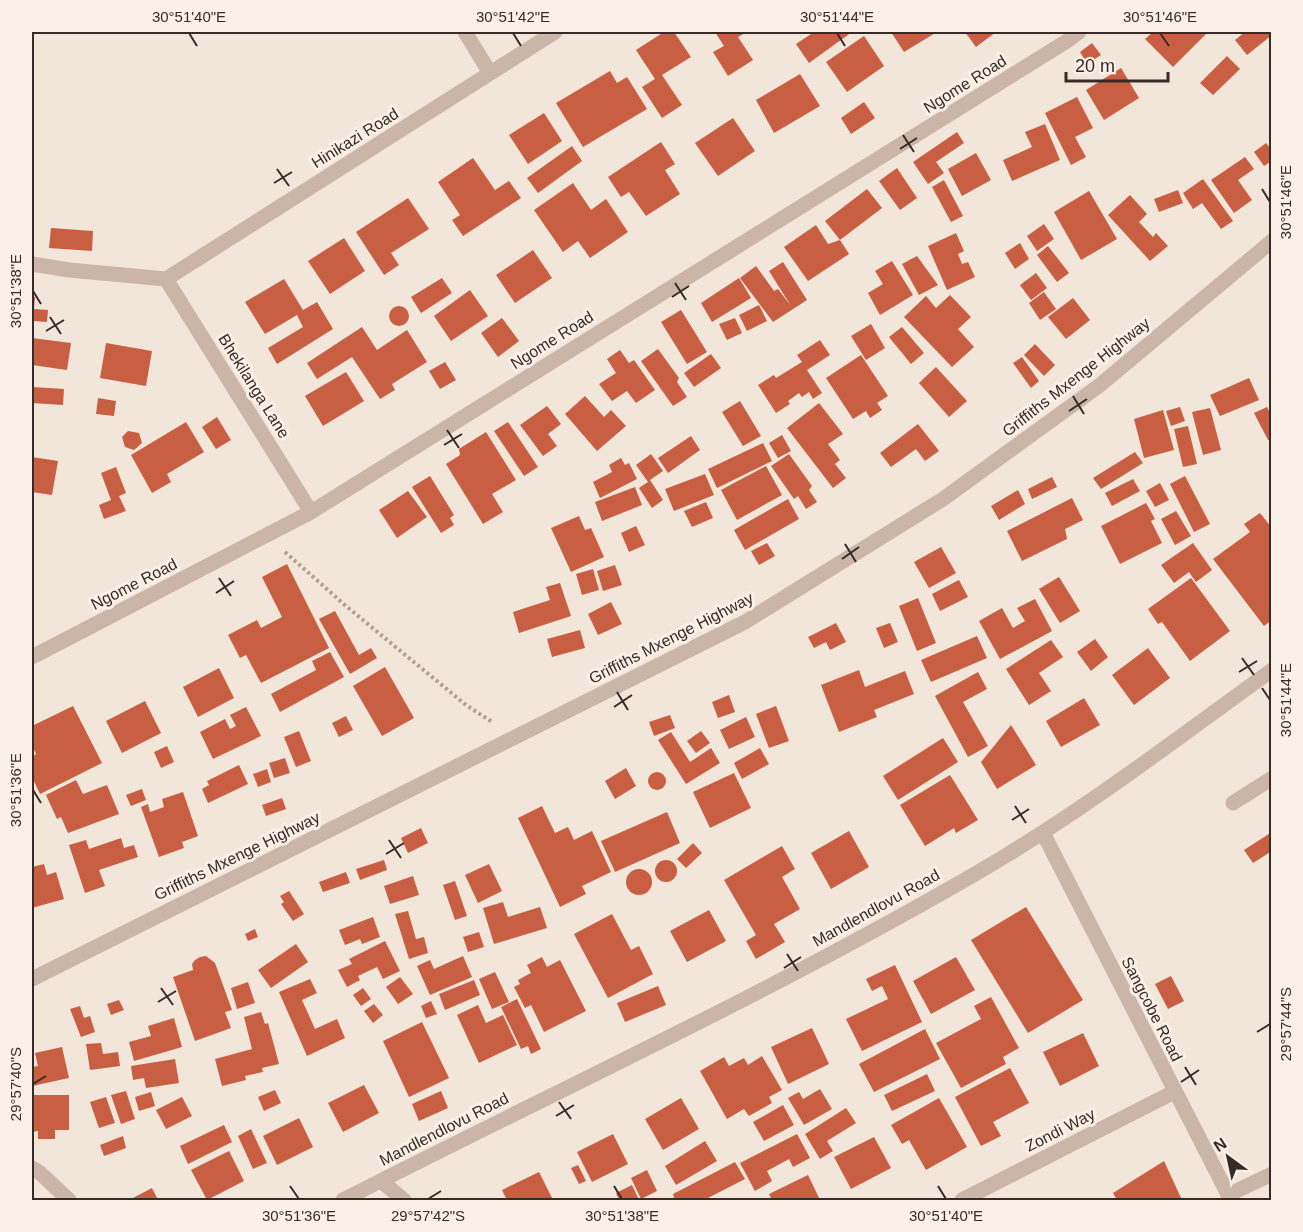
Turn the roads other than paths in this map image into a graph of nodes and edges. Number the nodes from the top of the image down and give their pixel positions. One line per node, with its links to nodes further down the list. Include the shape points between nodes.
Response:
1 (465, 32): 4 (street)
2 (555, 32): 4 (street, Hinikazi Road)
3 (1079, 32): 8 (street, Ngome Road)
4 (490, 73): 7 (street, Hinikazi Road)
5 (1272, 241): 14 (street, Griffiths Mxenge Highway, via 1100,385 944,499 746,622)
6 (32, 264): 7 (street)
7 (166, 279): 8 (street, Bhekilanga Lane)
8 (310, 512): 9 (street, Ngome Road)
9 (32, 657)
10 (1272, 670): 13 (street, Mandlendlovu Road)
11 (1272, 778): 12 (street)
12 (1233, 803)
13 (1042, 833): 15 (street, Sangcobe Road); 18 (street, Mandlendlovu Road, via 824,958)
14 (32, 979)
15 (1174, 1092): 19 (street, Sangcobe Road); 23 (street, Zondi Way)
16 (32, 1168): 20 (street)
17 (1272, 1174): 19 (street)
18 (381, 1181): 21 (street, Mandlendlovu Road); 22 (street)
19 (1229, 1198)
20 (69, 1200)
21 (343, 1200)
22 (404, 1200)
23 (962, 1200)

